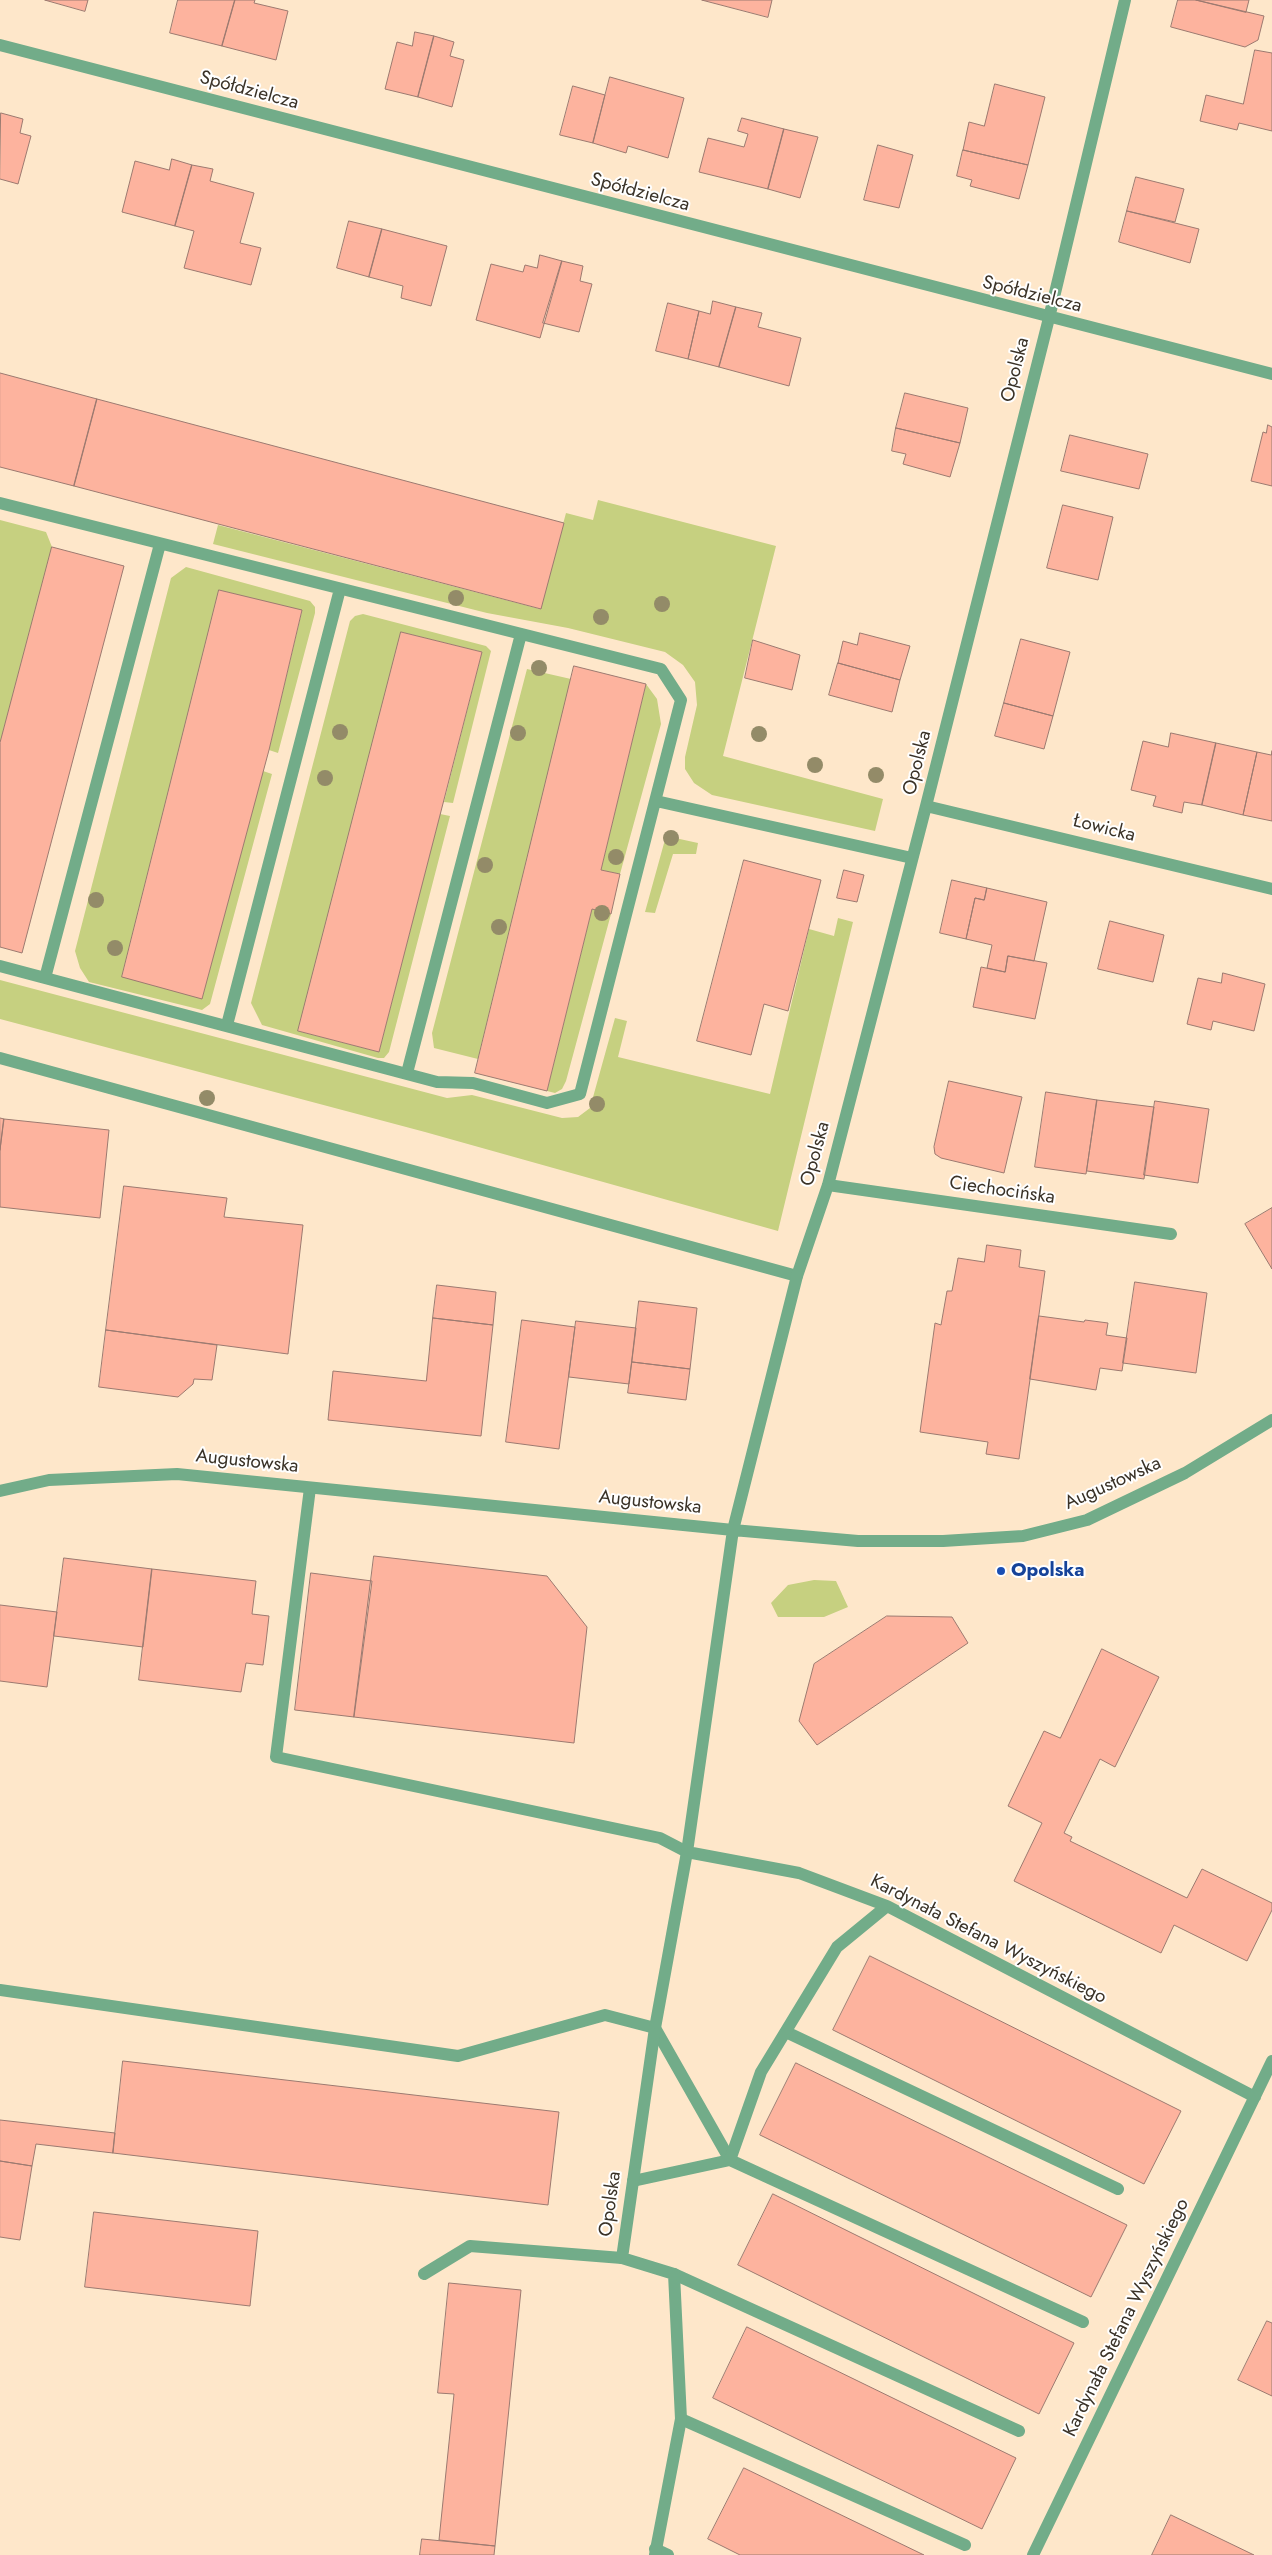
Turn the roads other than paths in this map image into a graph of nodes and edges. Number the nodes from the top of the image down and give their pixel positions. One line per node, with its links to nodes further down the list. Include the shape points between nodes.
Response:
1 (1125, 0): 3 (street, Opolska)
2 (0, 45): 3 (street, Spółdzielcza)
3 (1049, 318): 4 (street, Spółdzielcza); 10 (street, Opolska)
4 (1272, 374)
5 (0, 503): 6 (street)
6 (160, 544): 7 (street); 14 (street)
7 (340, 589): 8 (street); 15 (street)
8 (521, 634): 9 (street, via 661,669 681,700); 17 (street)
9 (656, 801): 11 (street); 17 (street, via 580,1094 547,1103 473,1083 438,1082)
10 (926, 806): 11 (street, Opolska); 12 (street, Łowicka)
11 (912, 858): 18 (street, Opolska)
12 (1272, 889)
13 (0, 966): 14 (street)
14 (46, 978): 15 (street)
15 (227, 1025): 17 (street)
16 (0, 1058): 20 (street)
17 (407, 1073)
18 (828, 1185): 19 (street, Ciechocińska); 20 (street, Opolska)
19 (1171, 1234)
20 (797, 1276): 24 (street, Opolska)
21 (1272, 1420): 24 (street, Augustowska, via 1185,1473 1087,1520 1022,1536 943,1542 858,1541)
22 (310, 1488): 23 (street, Augustowska, via 177,1474 49,1480); 24 (street, Augustowska); 25 (street, Kardynała Stefana Wyszyńskiego, via 276,1757 660,1838)
23 (0, 1491)
24 (732, 1530): 25 (street)
25 (687, 1852): 26 (street, Kardynała Stefana Wyszyńskiego, via 799,1873); 28 (street, Opolska)
26 (887, 1906): 29 (street, via 837,1946); 31 (street, Kardynała Stefana Wyszyńskiego)
27 (0, 1990): 28 (street, via 458,2056 605,2015)
28 (655, 2028): 32 (street); 33 (street, Opolska)
29 (786, 2032): 32 (street, via 761,2072); 34 (street)
30 (1272, 2061): 31 (street, Kardynała Stefana Wyszyńskiego)
31 (1255, 2096): 44 (street, Kardynała Stefana Wyszyńskiego)
32 (730, 2160): 33 (street); 38 (street)
33 (633, 2181): 35 (street, Opolska)
34 (1118, 2190)
35 (622, 2258): 36 (street, via 470,2246); 37 (street, Opolska)
36 (424, 2274)
37 (674, 2274): 39 (street); 40 (street, Opolska)
38 (1083, 2322)
39 (681, 2419): 41 (street); 42 (street)
40 (1018, 2430)
41 (965, 2545)
42 (655, 2552): 43 (street)
43 (668, 2555)
44 (1033, 2555)

